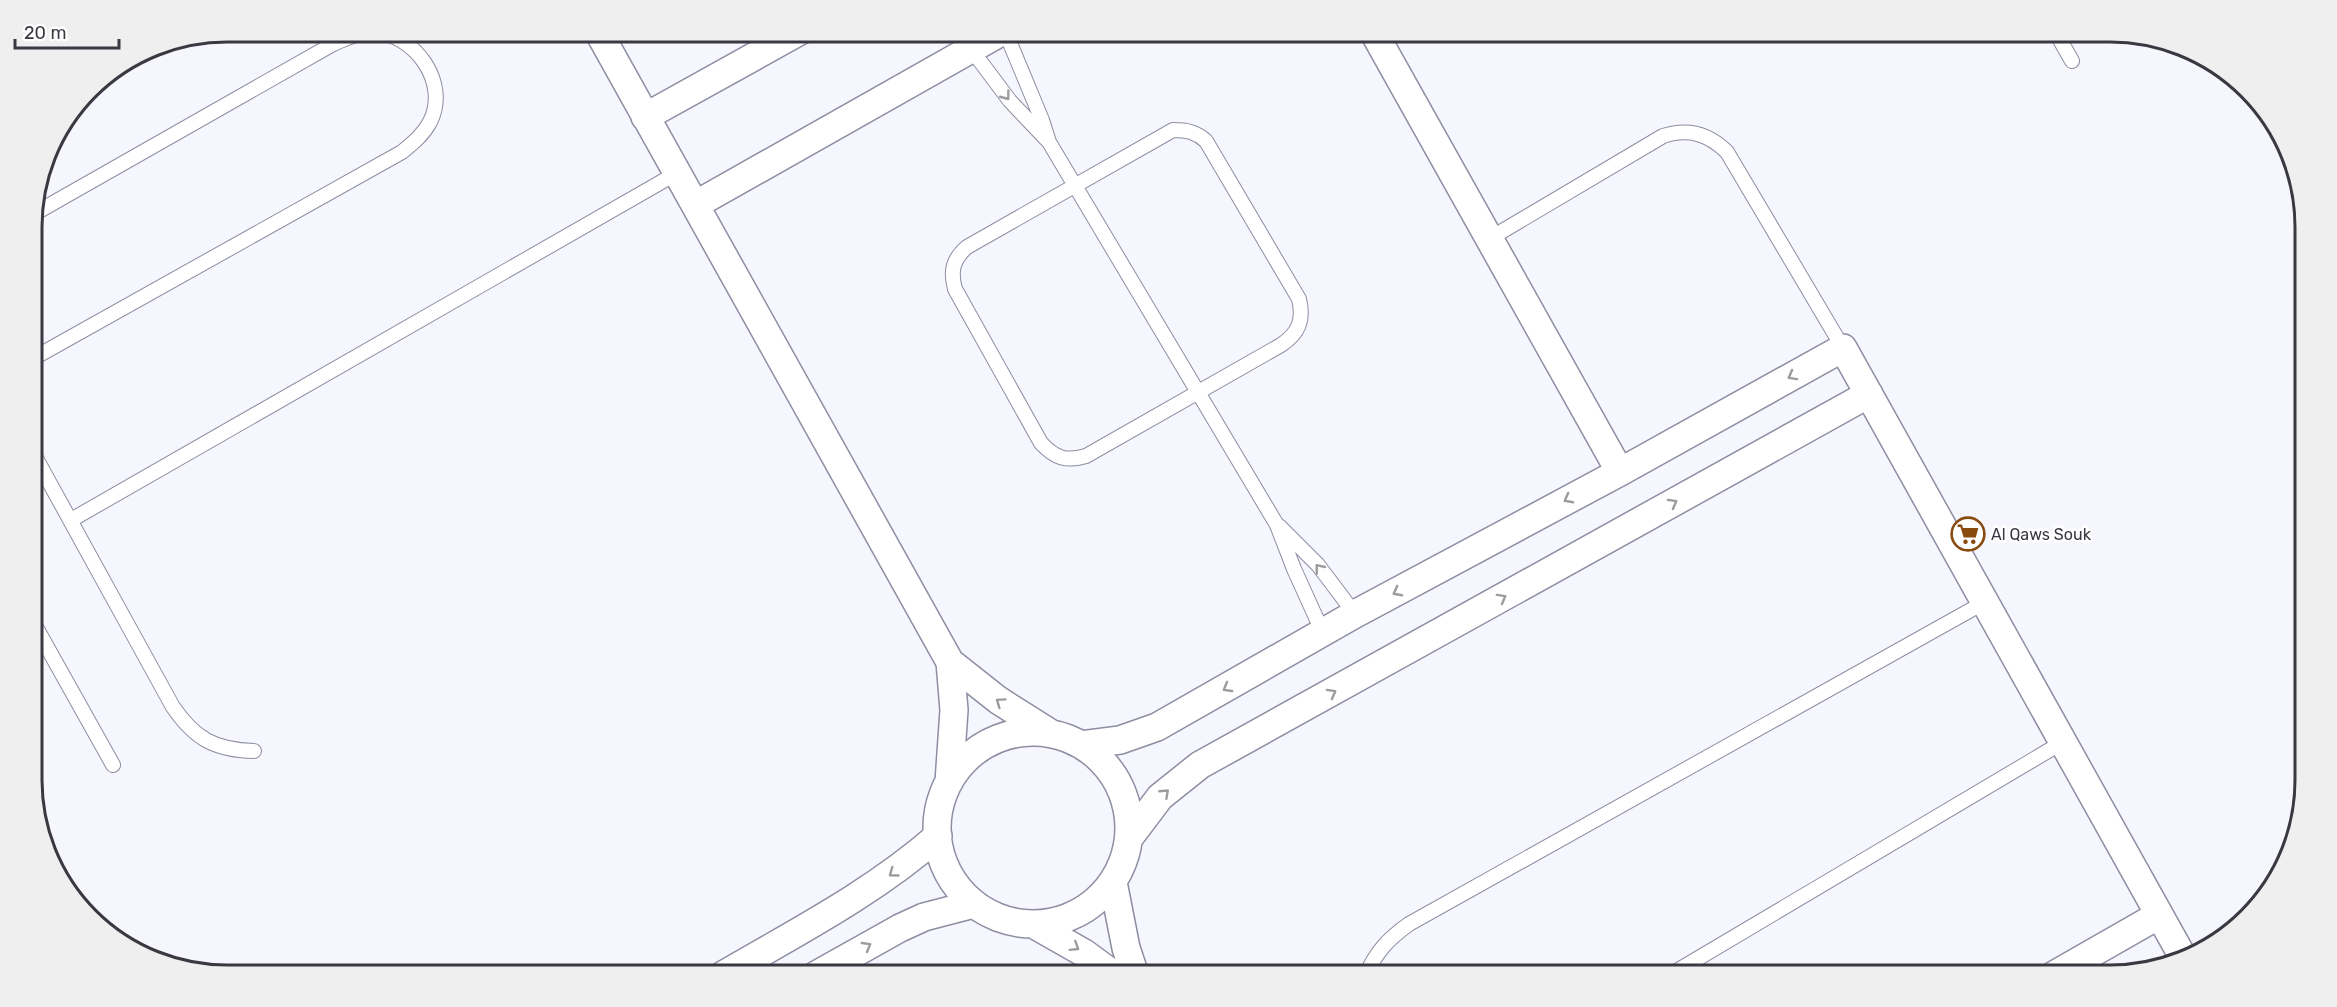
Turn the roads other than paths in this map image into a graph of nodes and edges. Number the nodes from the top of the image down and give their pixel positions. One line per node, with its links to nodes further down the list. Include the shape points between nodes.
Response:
1 (338, 42): 16 (lane)
2 (404, 42): 19 (lane, via 425,61 433,80 435,101 431,121 419,138 402,152)
3 (604, 42): 11 (street)
4 (782, 42): 11 (street)
5 (985, 42): 9 (street)
6 (1008, 42): 12 (lane)
7 (1379, 42): 17 (street)
8 (2061, 42): 10 (lane)
9 (971, 49): 12 (lane, one-way to 12, via 1010,101); 15 (street)
10 (2073, 61)
11 (645, 117): 13 (street)
12 (1049, 142): 14 (lane)
13 (677, 173): 15 (street); 24 (lane)
14 (1075, 185): 20 (lane); 20 (lane, via 1173,130 1191,132 1206,141 1299,299 1302,312 1292,337); 20 (lane, via 967,247 953,266 955,289 1041,444 1061,459 1074,460)
15 (695, 205): 30 (street)
16 (43, 209)
17 (1489, 239): 18 (lane, via 1663,136 1676,132 1704,135 1727,152); 23 (street)
18 (1843, 348): 21 (street); 23 (street, one-way to 23)
19 (42, 353)
20 (1198, 392): 25 (lane)
21 (1869, 394): 26 (street); 38 (street, one-way to 21, via 1160,797 1200,765)
22 (42, 469): 24 (lane)
23 (1620, 472): 27 (street, one-way to 27)
24 (71, 520): 34 (lane, via 186,725 217,746)
25 (1277, 525): 27 (lane, one-way to 25, via 1318,565); 28 (lane)
26 (1985, 602): 32 (street); 48 (lane, via 1409,924 1390,938)
27 (1355, 614): 28 (street)
28 (1323, 633): 33 (street, one-way to 33, via 1157,727 1120,740)
29 (42, 638): 35 (lane)
30 (950, 662): 31 (street, one-way to 30, via 998,700); 36 (street, via 954,710)
31 (1050, 733): 33 (street); 36 (street, via 1010,735 992,742 960,765)
32 (2063, 742): 41 (street); 49 (lane)
33 (1081, 745): 38 (street, via 1113,775 1129,816)
34 (254, 751)
35 (113, 765)
36 (950, 782): 37 (street, via 940,808)
37 (938, 836): 40 (street, via 949,874); 44 (street, one-way to 44, via 876,885)
38 (1129, 838): 39 (street)
39 (1113, 882): 42 (street, via 1087,909 1052,922); 47 (street)
40 (974, 904): 42 (street, via 1002,919); 45 (street, one-way to 40, via 924,917)
41 (2159, 915): 43 (street); 50 (street)
42 (1033, 924): 46 (street, one-way to 46)
43 (2180, 951)
44 (740, 965)
45 (834, 965)
46 (1099, 965)
47 (1132, 965)
48 (1370, 965)
49 (1687, 965)
50 (2072, 965)

